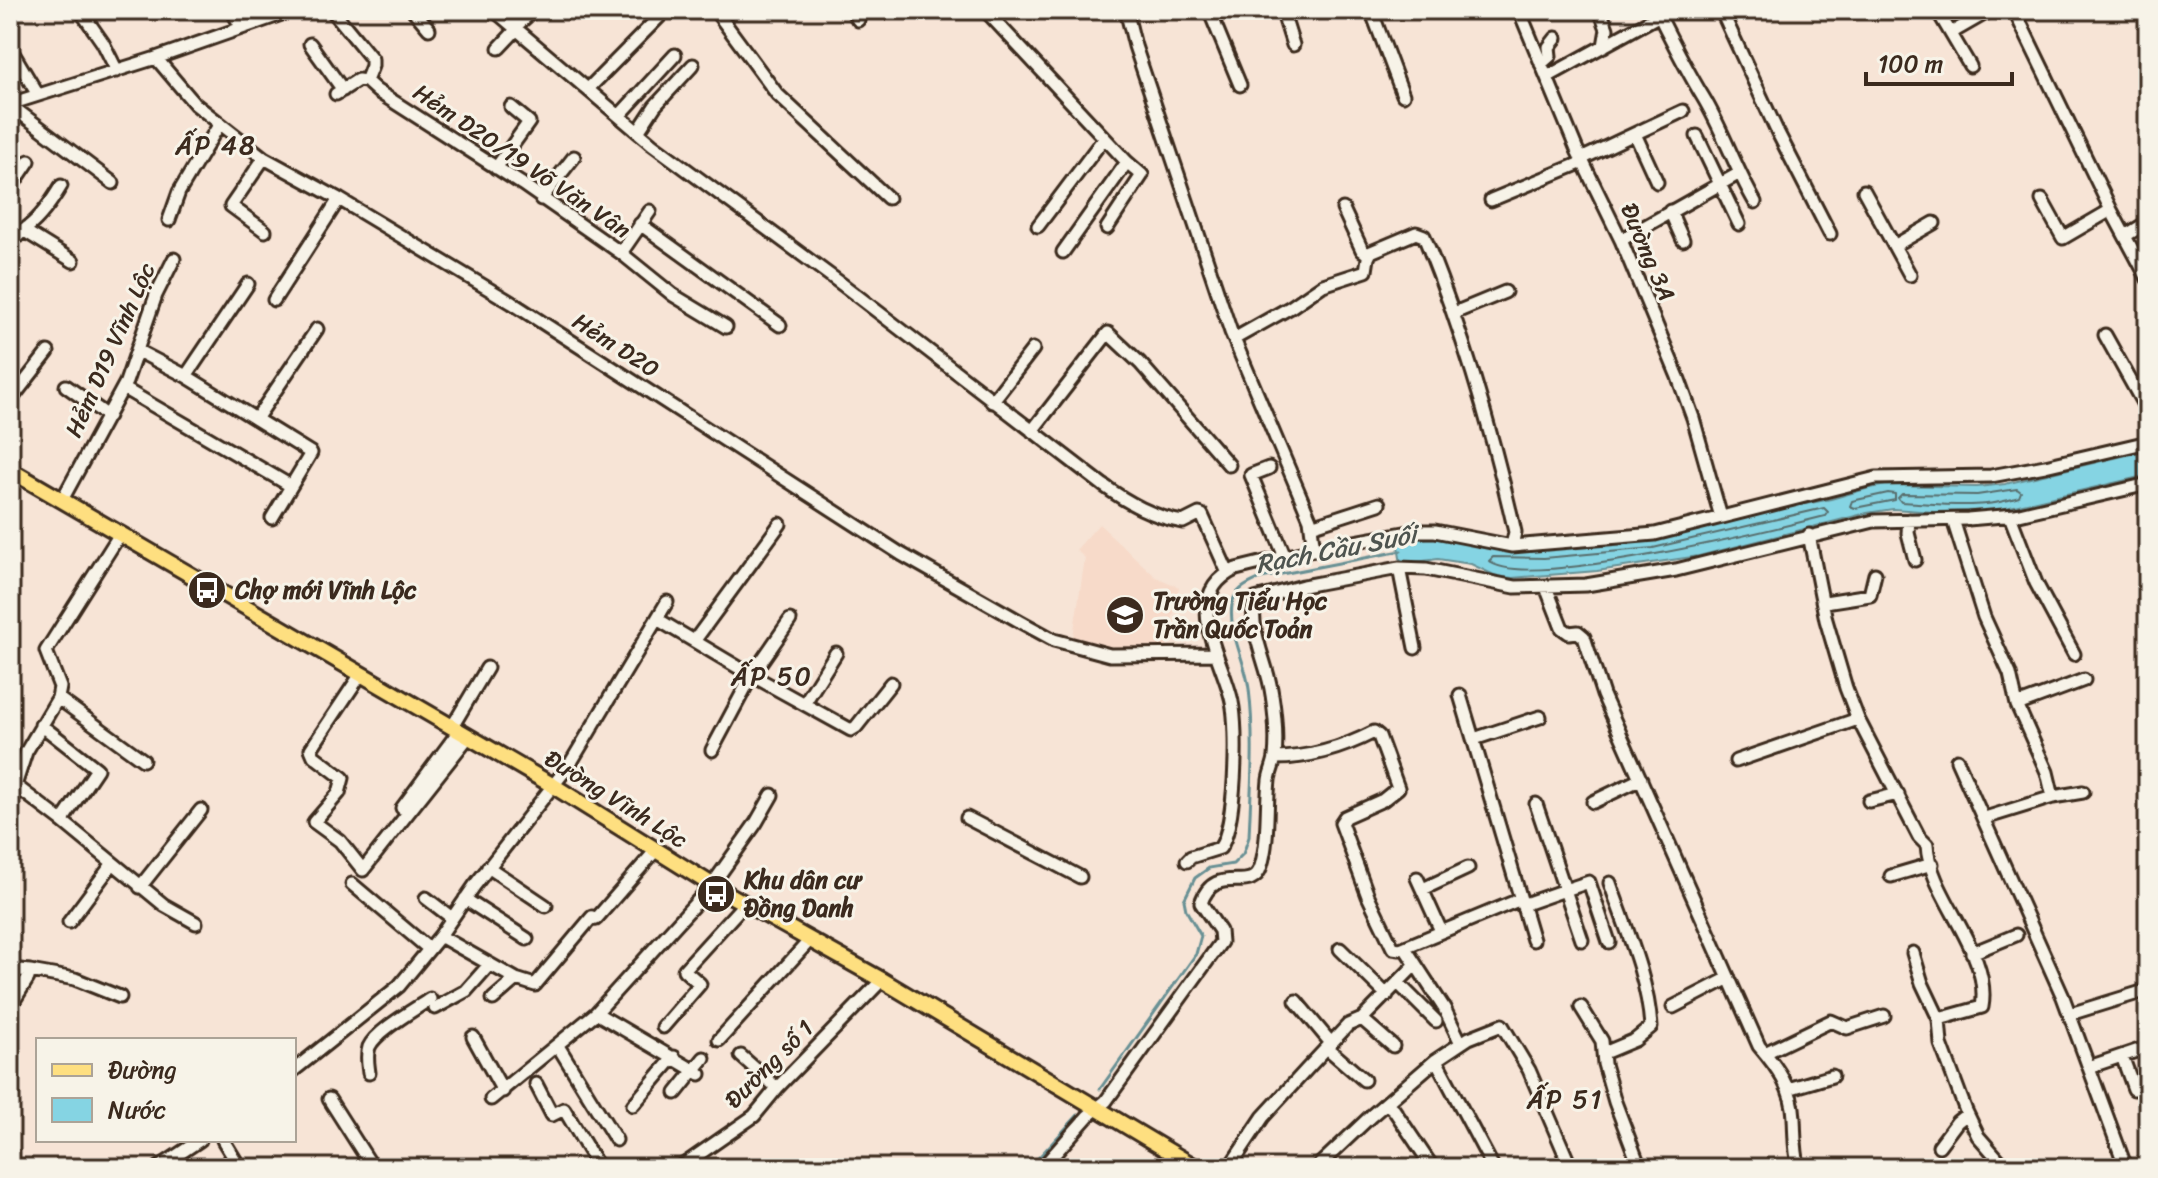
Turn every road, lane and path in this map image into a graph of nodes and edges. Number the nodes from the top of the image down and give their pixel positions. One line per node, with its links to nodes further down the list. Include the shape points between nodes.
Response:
1 (80, 10): 37 (street)
2 (232, 10): 22 (street)
3 (293, 10): 22 (street)
4 (332, 10): 39 (street, via 372,59)
5 (413, 10): 23 (street)
6 (494, 10): 24 (street)
7 (534, 10): 24 (street)
8 (666, 10): 41 (street)
9 (715, 10): 66 (street, via 777,94)
10 (1126, 10): 106 (street)
11 (1209, 10): 40 (street)
12 (1282, 10): 28 (street)
13 (1371, 10): 43 (street)
14 (1519, 10): 34 (street, Đường 3A)
15 (1600, 10): 29 (street, via 1607,29)
16 (1721, 10): 85 (street)
17 (1937, 10): 25 (street)
18 (1991, 10): 25 (street)
19 (2014, 10): 73 (street)
20 (988, 11): 52 (street)
21 (1664, 13): 29 (street); 59 (street)
22 (241, 27): 33 (street)
23 (429, 29)
24 (515, 29): 31 (street); 41 (street)
25 (1951, 33): 36 (street)
26 (1556, 38): 34 (street)
27 (310, 44): 39 (street, via 340,92 358,80)
28 (1293, 45)
29 (1604, 46): 38 (street)
30 (10, 48): 42 (street)
31 (499, 48)
32 (675, 55): 47 (street)
33 (156, 58): 37 (street); 48 (street, Hẻm D20)
34 (1541, 64): 38 (street, Đường 3A)
35 (693, 65): 49 (street)
36 (1970, 66)
37 (117, 71): 42 (street)
38 (1547, 77): 55 (street, Đường 3A)
39 (366, 81): 58 (street, Hẻm D20/19 Võ Văn Vân)
40 (1240, 85)
41 (588, 89): 47 (street)
42 (38, 95): 44 (street)
43 (1403, 95)
44 (10, 104): 61 (street)
45 (511, 107): 58 (street, via 529,122)
46 (1683, 111): 50 (street)
47 (619, 116): 49 (street)
48 (219, 125): 54 (street, Hẻm D20, via 253,143); 76 (street, via 179,192)
49 (638, 132): 114 (street)
50 (1635, 134): 55 (street); 60 (street)
51 (1697, 136): 62 (street)
52 (1104, 138): 57 (street); 81 (street)
53 (574, 157): 68 (street)
54 (264, 158): 67 (street, Hẻm D20); 84 (street, via 231,206)
55 (1582, 160): 69 (street); 87 (street, Đường 3A)
56 (29, 161): 64 (street)
57 (1127, 162): 82 (street, via 1142,175); 91 (street)
58 (496, 168): 68 (street, Hẻm D20/19 Võ Văn Vân)
59 (1738, 174): 62 (street); 71 (street)
60 (1657, 182)
61 (113, 183)
62 (1718, 185): 75 (street); 80 (street)
63 (61, 186): 83 (street, via 50,205)
64 (10, 189)
65 (1864, 191): 90 (street)
66 (888, 198)
67 (339, 199): 100 (street); 151 (street, Hẻm D20, via 512,303 901,554 1021,622 1070,646 1110,655)
68 (541, 199): 92 (street, Hẻm D20/19 Võ Văn Vân)
69 (1491, 200)
70 (2042, 200): 73 (street, via 2063,238)
71 (1755, 202)
72 (1343, 209): 93 (street)
73 (2111, 210): 86 (street)
74 (650, 211): 79 (street)
75 (1670, 211): 87 (street); 88 (street)
76 (169, 220)
77 (2148, 222): 86 (street)
78 (1934, 223): 90 (street)
79 (640, 224): 92 (street); 102 (street)
80 (1739, 224)
81 (1038, 226)
82 (1107, 228)
83 (23, 230): 89 (street); 95 (street)
84 (265, 231)
85 (1830, 234)
86 (2125, 236): 97 (street)
87 (1621, 240): 128 (street, Đường 3A, via 1693,418)
88 (1683, 240)
89 (10, 245)
90 (1894, 246): 96 (street)
91 (1063, 252)
92 (621, 253): 103 (street, Hẻm D20/19 Võ Văn Vân, via 673,295)
93 (1369, 255): 101 (street, via 1416,233 1424,236); 106 (street, via 1366,271 1323,285)
94 (174, 259): 108 (street, Hẻm D19 Vĩnh Lộc)
95 (73, 261)
96 (1910, 275)
97 (2147, 275)
98 (248, 284): 110 (street)
99 (1505, 292): 101 (street)
100 (274, 300)
101 (1454, 313): 136 (street, via 1509,503)
102 (780, 325)
103 (726, 327)
104 (317, 329): 117 (street)
105 (2105, 335): 115 (street)
106 (1234, 339): 133 (street)
107 (1033, 349): 114 (street)
108 (138, 351): 110 (street); 112 (street, Hẻm D19 Vĩnh Lộc)
109 (48, 352): 113 (street)
110 (186, 376): 117 (street)
111 (66, 386): 116 (street)
112 (123, 388): 116 (street, Hẻm D19 Vĩnh Lộc); 124 (street)
113 (10, 401)
114 (992, 402): 118 (street)
115 (2148, 412)
116 (108, 416): 125 (street, Hẻm D19 Vĩnh Lộc)
117 (256, 419): 124 (street, via 311,453)
118 (1032, 431): 120 (street, via 1108,333); 141 (street, via 1143,510 1183,522 1202,515)
119 (2148, 442): 128 (street, via 1991,476 1876,478)
120 (1229, 465)
121 (1269, 468): 138 (street, via 1251,475)
122 (10, 470): 125 (main road, Đường Vĩnh Lộc)
123 (2148, 484): 127 (street)
124 (291, 486): 129 (street)
125 (62, 500): 134 (main road, Đường Vĩnh Lộc)
126 (1379, 504): 133 (street)
127 (2010, 516): 131 (street); 152 (street, via 2036,583)
128 (1721, 517): 136 (street, via 1655,534)
129 (272, 518)
130 (1909, 520): 131 (street); 135 (street, via 1874,521); 139 (street)
131 (1953, 520): 161 (street)
132 (780, 524): 148 (street)
133 (1311, 526): 137 (street)
134 (120, 534): 154 (main road, Đường Vĩnh Lộc); 159 (street, via 46,651 60,687)
135 (1809, 535): 143 (street, via 1676,570); 145 (street)
136 (1512, 546): 137 (street, via 1435,531)
137 (1314, 550): 138 (street)
138 (1285, 557): 141 (street)
139 (1915, 560)
140 (1399, 568): 143 (street); 149 (street); 168 (street, via 1255,599 1257,652 1264,658 1272,694)
141 (1228, 573): 151 (street, via 1207,606)
142 (1875, 574): 145 (street, via 1870,595)
143 (1546, 587): 172 (street, via 1562,628 1584,637)
144 (667, 602): 146 (street)
145 (1825, 602): 163 (street)
146 (657, 619): 148 (street); 173 (street)
147 (790, 620): 155 (street)
148 (695, 640): 155 (street)
149 (1415, 648)
150 (836, 653): 160 (street)
151 (1216, 654): 189 (street, via 1225,665 1236,733 1228,828 1220,848)
152 (2074, 654)
153 (487, 668): 165 (street)
154 (361, 674): 165 (main road, Đường Vĩnh Lộc); 165 (street, via 311,749 343,778 339,793 314,822 340,841 363,870)
155 (752, 675): 160 (street); 167 (street)
156 (2084, 680): 161 (street)
157 (891, 683): 160 (street, via 851,730)
158 (1460, 695): 166 (street)
159 (58, 698): 164 (street); 169 (street)
160 (804, 704)
161 (2017, 705): 178 (street)
162 (1540, 717): 166 (street)
163 (1858, 719): 171 (street); 176 (street)
164 (41, 725): 174 (street); 187 (street, via 97,769)
165 (460, 731): 173 (main road, Đường Vĩnh Lộc); 183 (street)
166 (1474, 739): 203 (street)
167 (712, 750)
168 (1275, 758): 217 (street, via 1350,745 1374,732 1379,736 1398,788 1341,823 1390,944 1396,950); 275 (street, via 1260,869 1247,881 1215,883 1205,890 1201,903 1220,931 1221,942)
169 (143, 760)
170 (1957, 760): 186 (street)
171 (1736, 761)
172 (1641, 779): 181 (street); 226 (street)
173 (552, 785): 188 (main road, Đường Vĩnh Lộc); 192 (street)
174 (16, 786): 179 (street); 187 (street)
175 (2083, 792): 178 (street)
176 (1898, 794): 180 (street); 191 (street)
177 (772, 795): 198 (street)
178 (2053, 797): 186 (street)
179 (10, 801)
180 (1869, 801)
181 (1593, 802)
182 (1536, 804): 200 (street)
183 (402, 808)
184 (201, 810): 199 (street)
185 (967, 818): 195 (street)
186 (1985, 818): 239 (street)
187 (62, 821): 190 (street)
188 (656, 850): 198 (main road, Đường Vĩnh Lộc); 227 (street, via 543,978 535,985)
189 (1187, 861)
190 (113, 863): 199 (street); 207 (street)
191 (1932, 864): 194 (street); 221 (street)
192 (488, 867): 202 (street); 205 (street)
193 (1468, 868): 209 (street, via 1420,884)
194 (1891, 876)
195 (1080, 877)
196 (1610, 883): 252 (street, via 1641,976 1651,1027)
197 (352, 884): 218 (street)
198 (712, 885): 204 (main road, Đường Vĩnh Lộc); 238 (street)
199 (140, 887): 208 (street)
200 (1565, 890): 203 (street); 215 (street); 216 (street, via 1589,882)
201 (426, 898): 206 (street)
202 (465, 899): 206 (street); 212 (street)
203 (1522, 902): 209 (street); 214 (street)
204 (745, 903): 213 (main road, Đường Vĩnh Lộc); 244 (street, via 684,970 700,984)
205 (546, 906)
206 (452, 918): 211 (street)
207 (69, 922)
208 (196, 923)
209 (1441, 931): 217 (street)
210 (2016, 935): 221 (street)
211 (440, 936): 218 (street); 222 (street)
212 (527, 939)
213 (810, 940): 228 (main road, Đường Vĩnh Lộc); 246 (street)
214 (1533, 940)
215 (1582, 940)
216 (1609, 942)
217 (1405, 948): 223 (street)
218 (429, 949): 260 (street, via 399,986)
219 (1340, 949): 231 (street)
220 (1913, 953): 242 (street)
221 (1972, 953): 242 (street, via 1982,1007)
222 (489, 965): 227 (street); 262 (street, via 466,991 377,1036 367,1057)
223 (1415, 965): 229 (street); 247 (street)
224 (10, 969): 225 (street)
225 (30, 971): 232 (street, via 75,979); 235 (street)
226 (1729, 978): 237 (street); 253 (street)
227 (516, 979): 233 (street)
228 (882, 980): 266 (street, Đường số 1); 275 (main road, Đường Vĩnh Lộc)
229 (1398, 983): 231 (street); 243 (street)
230 (2148, 990): 239 (street)
231 (1387, 995): 241 (street)
232 (120, 997)
233 (493, 999)
234 (1296, 1001): 248 (street)
235 (10, 1007)
236 (1581, 1007): 252 (street)
237 (1673, 1007)
238 (596, 1013): 249 (street); 256 (street)
239 (2070, 1014): 259 (street)
240 (1884, 1016): 253 (street, via 1847,1028 1831,1021)
241 (1362, 1019): 248 (street); 250 (street)
242 (1939, 1019): 276 (street, via 1944,1054)
243 (1436, 1021)
244 (663, 1027)
245 (473, 1037): 269 (street)
246 (719, 1040)
247 (1461, 1043): 258 (street); 293 (street, via 1502,1025 1529,1070)
248 (1329, 1045): 264 (street); 290 (street, via 1263,1117)
249 (558, 1046): 269 (street); 277 (street)
250 (1393, 1046)
251 (2148, 1047): 255 (street)
252 (1604, 1053): 294 (street, via 1615,1102)
253 (1765, 1053): 267 (street)
254 (741, 1056): 266 (street)
255 (2122, 1056): 259 (street); 268 (street)
256 (674, 1057): 261 (street); 274 (street)
257 (704, 1058): 261 (street)
258 (1436, 1060): 273 (street); 282 (street)
259 (2089, 1067): 297 (street)
260 (296, 1068)
261 (698, 1072): 270 (street)
262 (369, 1073)
263 (1832, 1076): 267 (street)
264 (1364, 1080)
265 (536, 1084): 286 (street, via 552,1115 564,1109)
266 (777, 1088): 287 (street, Đường số 1, via 754,1116)
267 (1788, 1089): 295 (street)
268 (2134, 1089)
269 (503, 1091): 272 (street)
270 (676, 1093)
271 (329, 1099): 285 (street)
272 (491, 1099)
273 (1386, 1103): 291 (street); 292 (street)
274 (633, 1105)
275 (1098, 1108): 288 (street); 289 (main road, Đường Vĩnh Lộc)
276 (1967, 1114): 280 (street); 296 (street)
277 (616, 1140)
278 (198, 1142): 281 (street)
279 (224, 1142): 284 (street)
280 (1939, 1146)
281 (177, 1163): 283 (street)
282 (1493, 1167)
283 (158, 1168)
284 (240, 1168)
285 (373, 1168)
286 (599, 1168)
287 (679, 1168)
288 (1042, 1168)
289 (1197, 1168)
290 (1229, 1168)
291 (1316, 1168)
292 (1433, 1168)
293 (1571, 1168)
294 (1640, 1168)
295 (1799, 1168)
296 (2006, 1168)
297 (2126, 1168)

